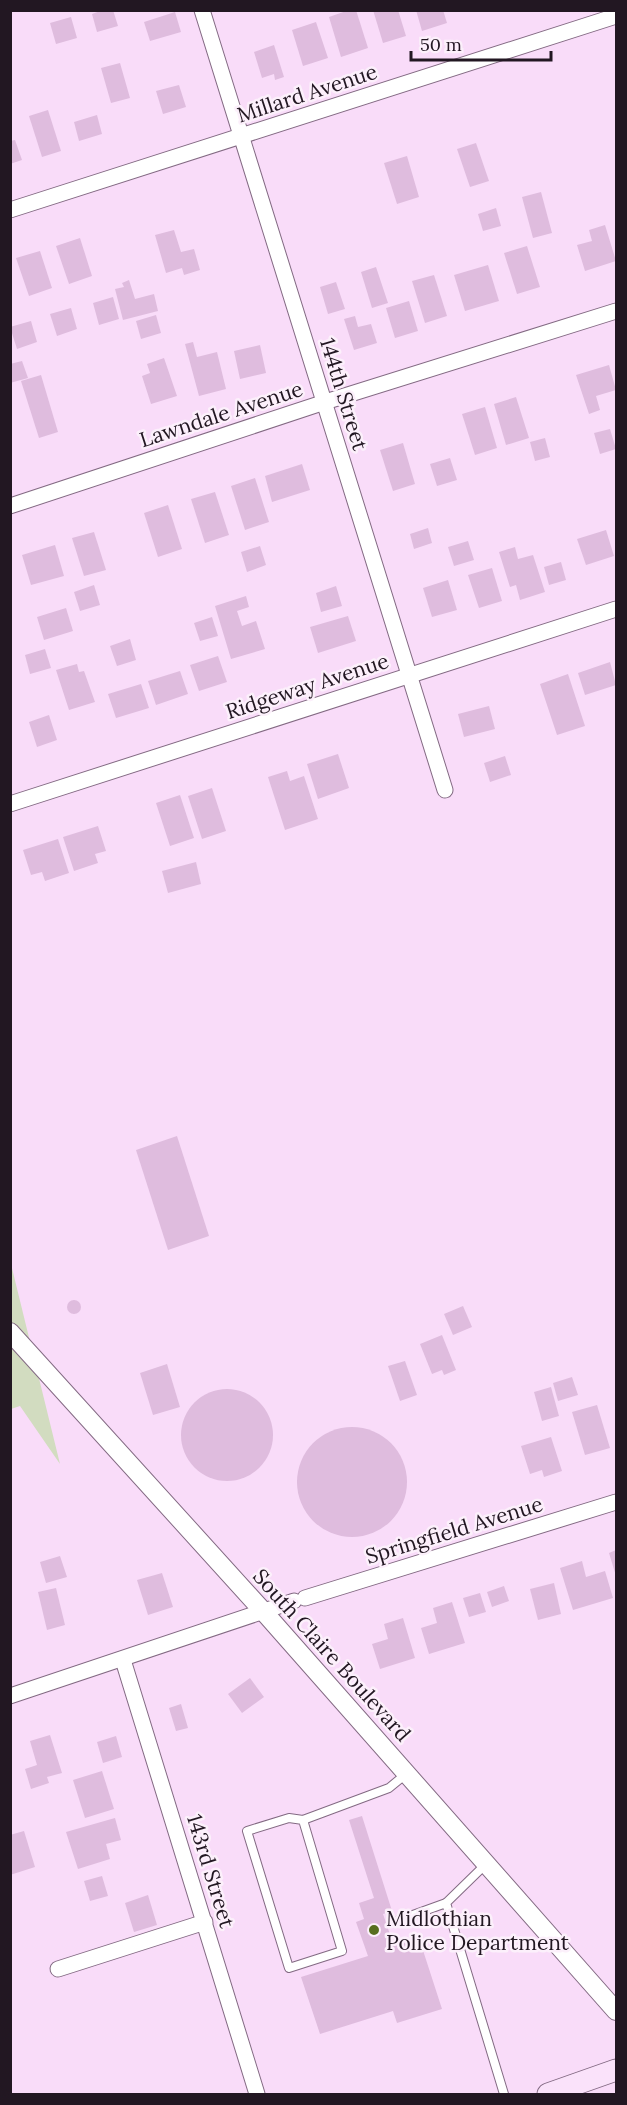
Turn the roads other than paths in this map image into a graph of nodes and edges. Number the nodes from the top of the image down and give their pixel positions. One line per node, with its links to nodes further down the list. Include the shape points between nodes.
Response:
1 (202, 10): 3 (street, 144th Street)
2 (616, 16): 3 (street, Millard Avenue)
3 (241, 136): 4 (street, Millard Avenue); 6 (street, 144th Street)
4 (10, 210)
5 (616, 311): 6 (street, Lawndale Avenue)
6 (325, 402): 7 (street, Lawndale Avenue); 9 (street, 144th Street)
7 (10, 506)
8 (616, 609): 9 (street, Ridgeway Avenue)
9 (410, 674): 10 (street, 144th Street); 11 (street, Ridgeway Avenue)
10 (445, 790)
11 (10, 804)
12 (10, 1332): 14 (street, South Claire Boulevard)
13 (616, 1502): 14 (street, Springfield Avenue)
14 (263, 1611): 15 (street, Springfield Avenue); 17 (street, South Claire Boulevard)
15 (123, 1660): 16 (street, Springfield Avenue); 22 (street, 143rd Street)
16 (10, 1696)
17 (407, 1774): 18 (lane, via 389,1788); 19 (street, South Claire Boulevard)
18 (303, 1820): 18 (lane, via 289,1818 247,1831 289,1968 342,1951)
19 (487, 1863): 20 (lane); 24 (street, South Claire Boulevard)
20 (446, 1903): 21 (lane); 27 (lane)
21 (399, 1920)
22 (205, 1922): 23 (street); 26 (street, 143rd Street)
23 (58, 1970)
24 (616, 2012)
25 (616, 2070): 28 (main road)
26 (257, 2094)
27 (504, 2094)
28 (548, 2094)

